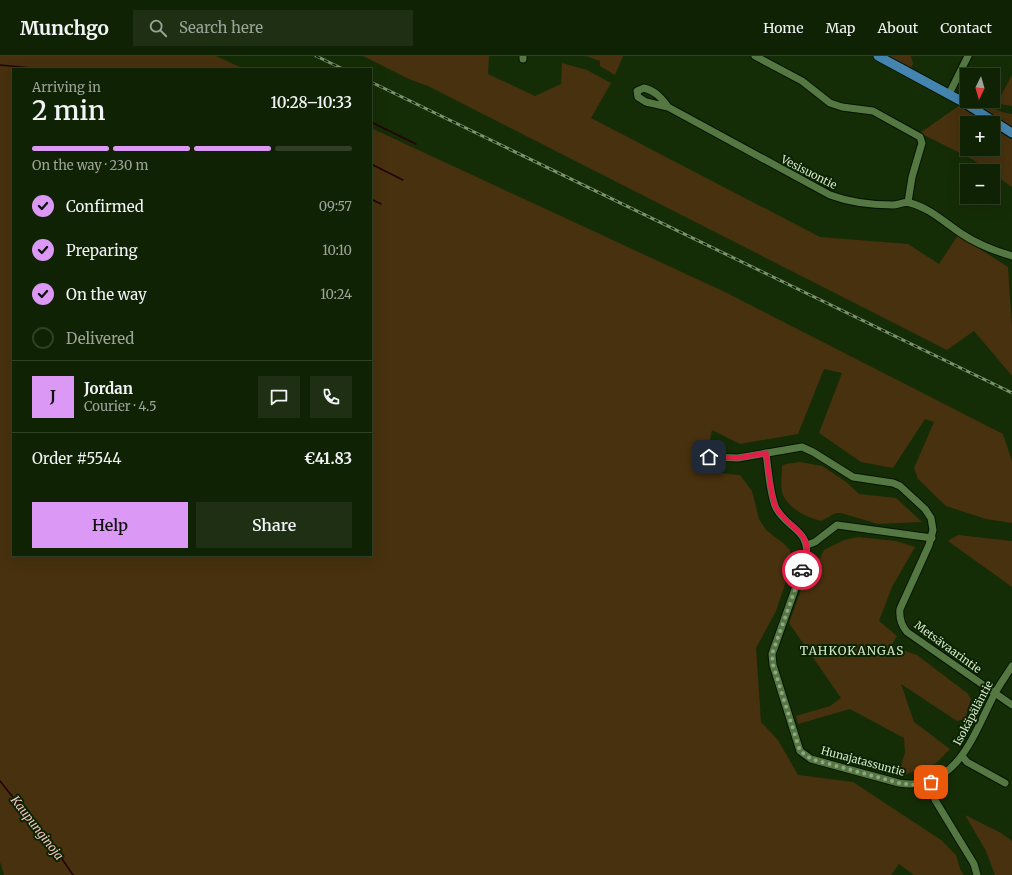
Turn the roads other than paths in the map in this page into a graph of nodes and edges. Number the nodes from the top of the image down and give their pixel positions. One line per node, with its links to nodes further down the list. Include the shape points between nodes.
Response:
1 (755, 56): 7 (street, via 802,82 830,103 873,111 920,137 922,143)
2 (878, 56): 4 (main road)
3 (968, 56): 4 (street)
4 (949, 94): 6 (main road)
5 (668, 108): 7 (street, Vesisuontie, via 830,196 883,205)
6 (1012, 133)
7 (908, 202): 8 (street, via 930,211 976,242)
8 (1012, 256)
9 (766, 453): 10 (street, via 738,458); 11 (street, via 797,447 808,449 853,477 900,486 926,509 932,523); 12 (street, via 776,509 803,536)
10 (709, 457)
11 (932, 538): 12 (street, via 837,525 815,542); 14 (street, Metsävaarintie, via 900,609 901,622 907,632)
12 (807, 544): 17 (street, Hunajatassuntie, via 806,558 772,654 773,665 800,751 811,759 899,783 912,785)
13 (1012, 666): 14 (street, Isokäpäläntie)
14 (994, 693): 15 (street, Metsävaarintie); 16 (street, Isokäpäläntie)
15 (1012, 705)
16 (962, 756): 17 (street, Isokäpäläntie); 18 (street, via 967,762)
17 (931, 782): 19 (street, via 935,800 974,864)
18 (1005, 783)
19 (977, 875)

